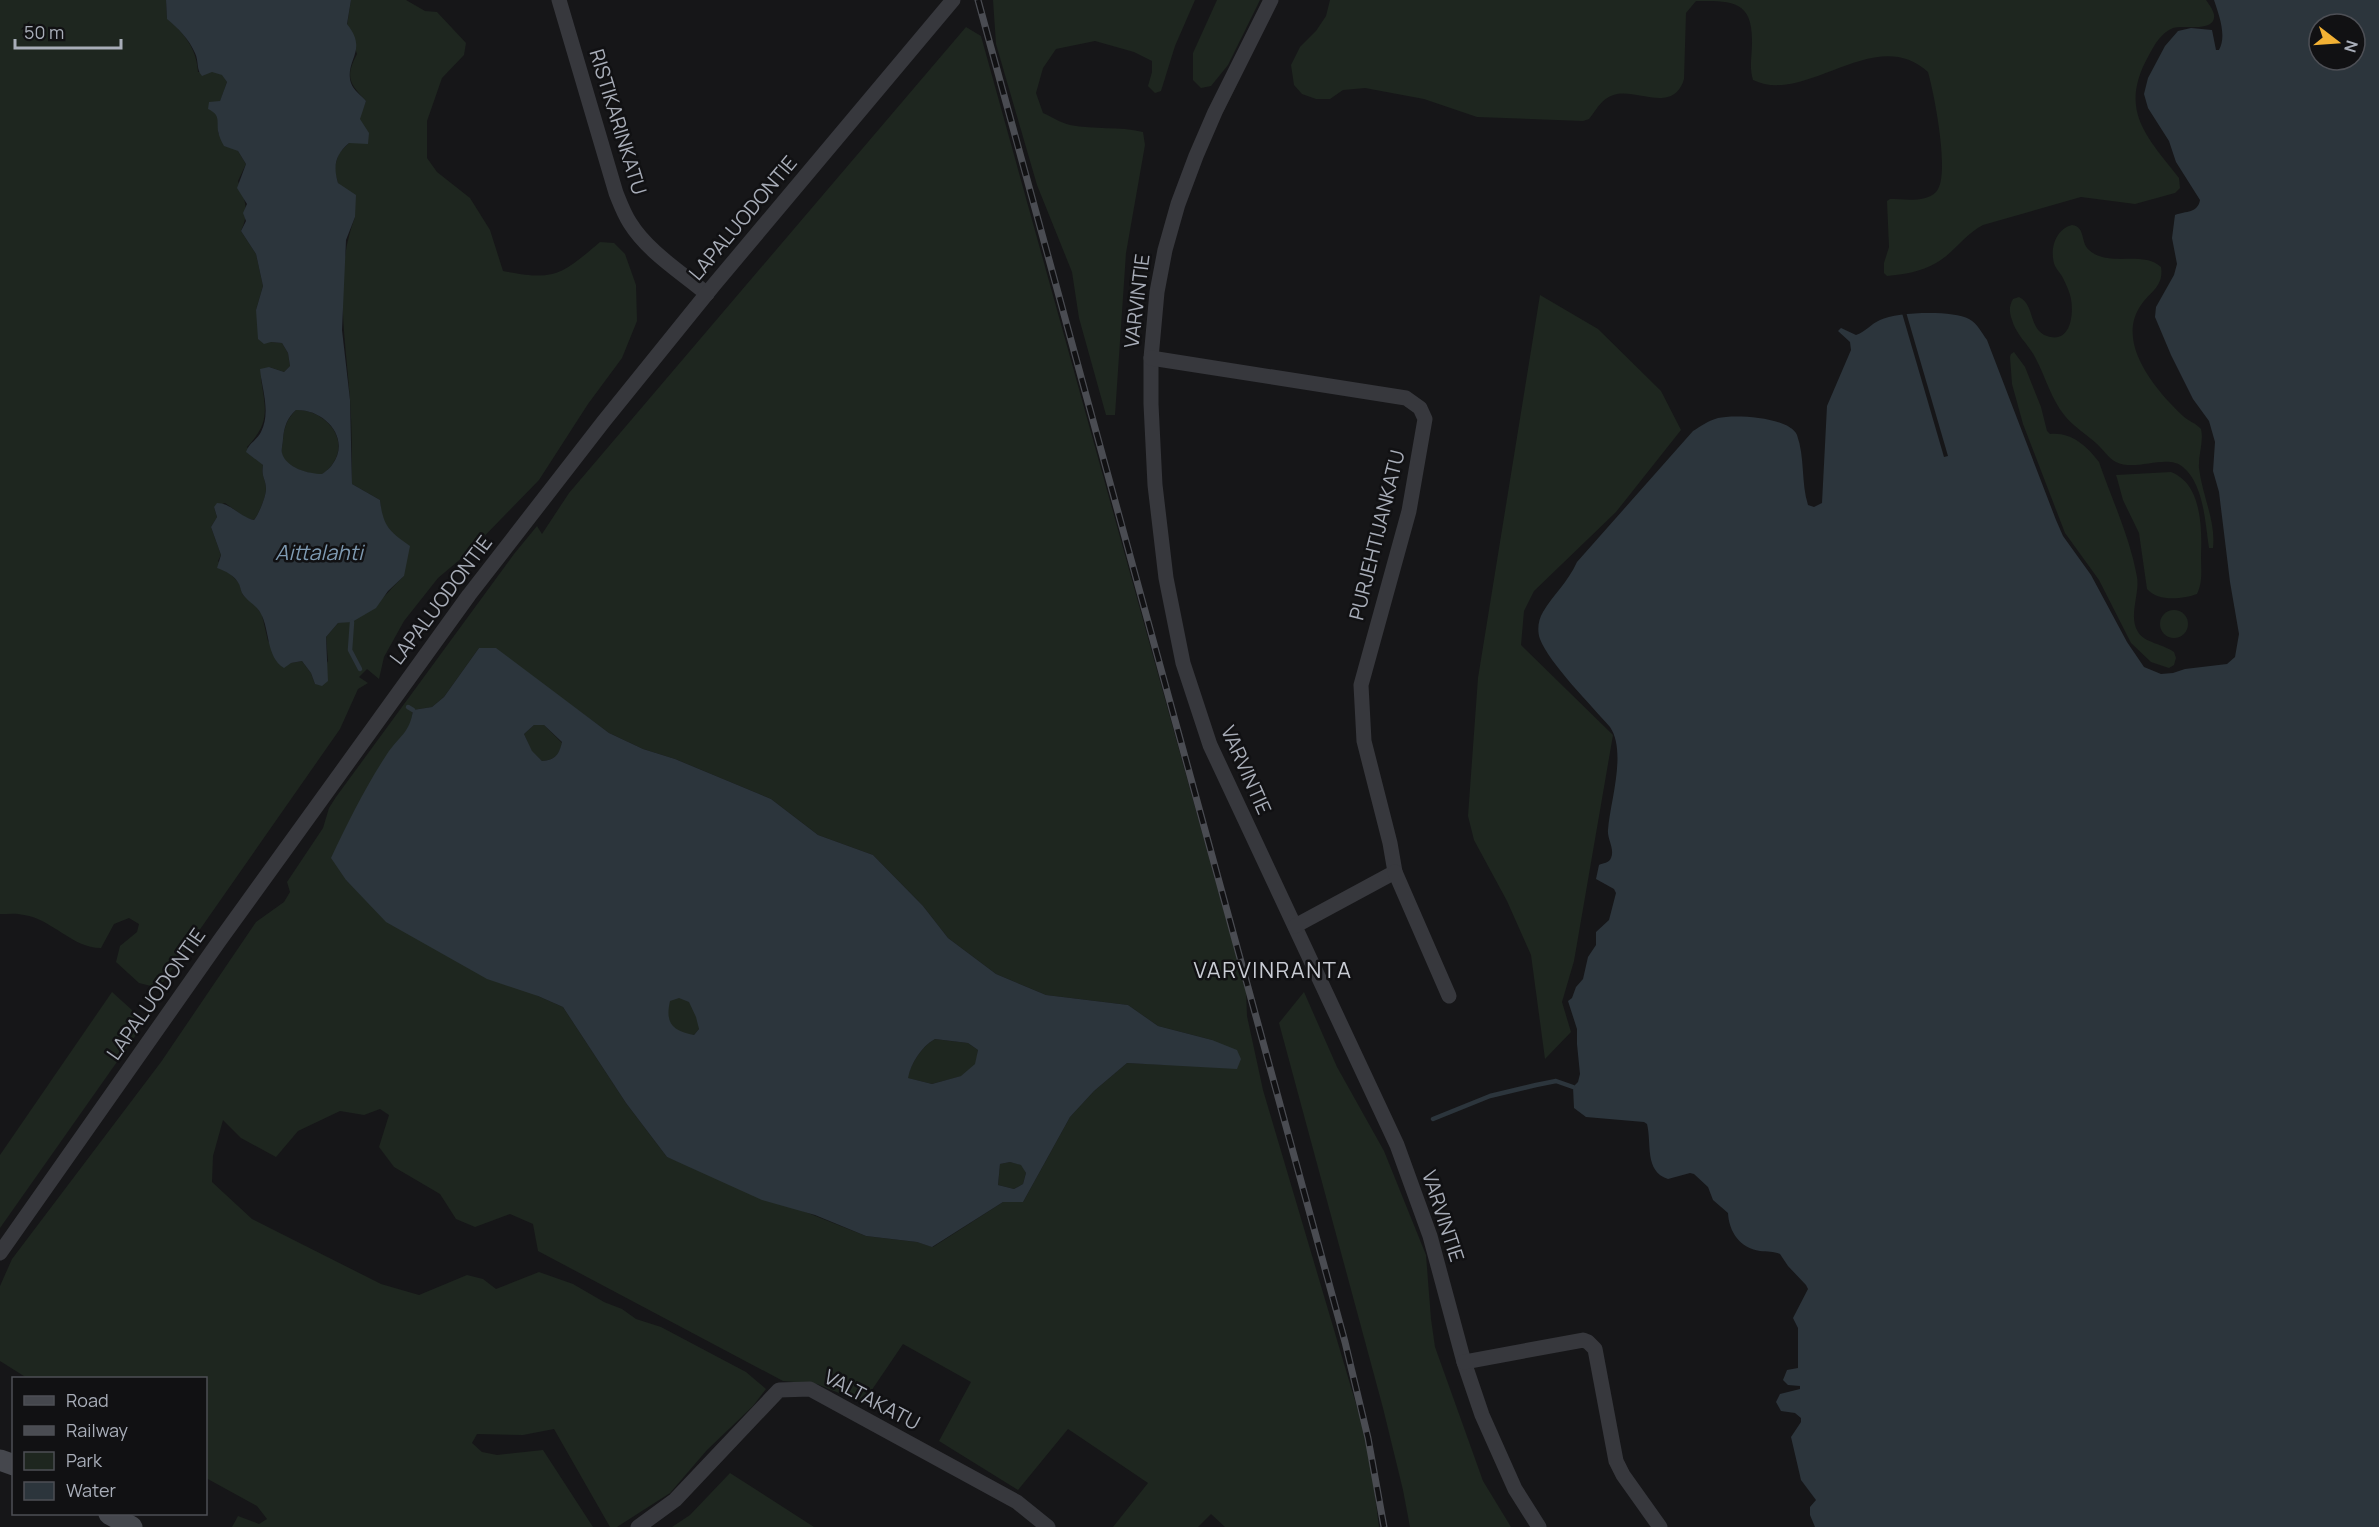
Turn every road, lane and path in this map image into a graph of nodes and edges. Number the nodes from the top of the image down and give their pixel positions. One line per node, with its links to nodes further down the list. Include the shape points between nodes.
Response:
1 (559, 0): 4 (street, RISTIKARINKATU, via 624,212 648,245)
2 (953, 0): 4 (street, LAPALUODONTIE)
3 (1271, 0): 5 (street, VARVINTIE, via 1215,112 1178,204 1156,292)
4 (707, 294): 9 (street, LAPALUODONTIE, via 590,439 394,696)
5 (1151, 358): 6 (street, PURJEHTIJANKATU, via 1406,398 1423,413 1425,426 1414,489 1361,685 1364,741); 7 (street, VARVINTIE, via 1159,527 1183,663 1210,745)
6 (1395, 872): 7 (street); 8 (street, PURJEHTIJANKATU)
7 (1295, 926): 10 (street, VARVINTIE, via 1397,1145 1430,1236)
8 (1449, 996)
9 (0, 1253)
10 (1464, 1362): 15 (street, VARVINTIE, via 1497,1454); 16 (street, via 1588,1342 1595,1349 1616,1461)
11 (111, 1515): 12 (main road)
12 (132, 1527)
13 (638, 1527): 14 (street, VALTAKATU, via 675,1500 778,1390 810,1389 1017,1502)
14 (1048, 1527)
15 (1539, 1527)
16 (1660, 1527)

